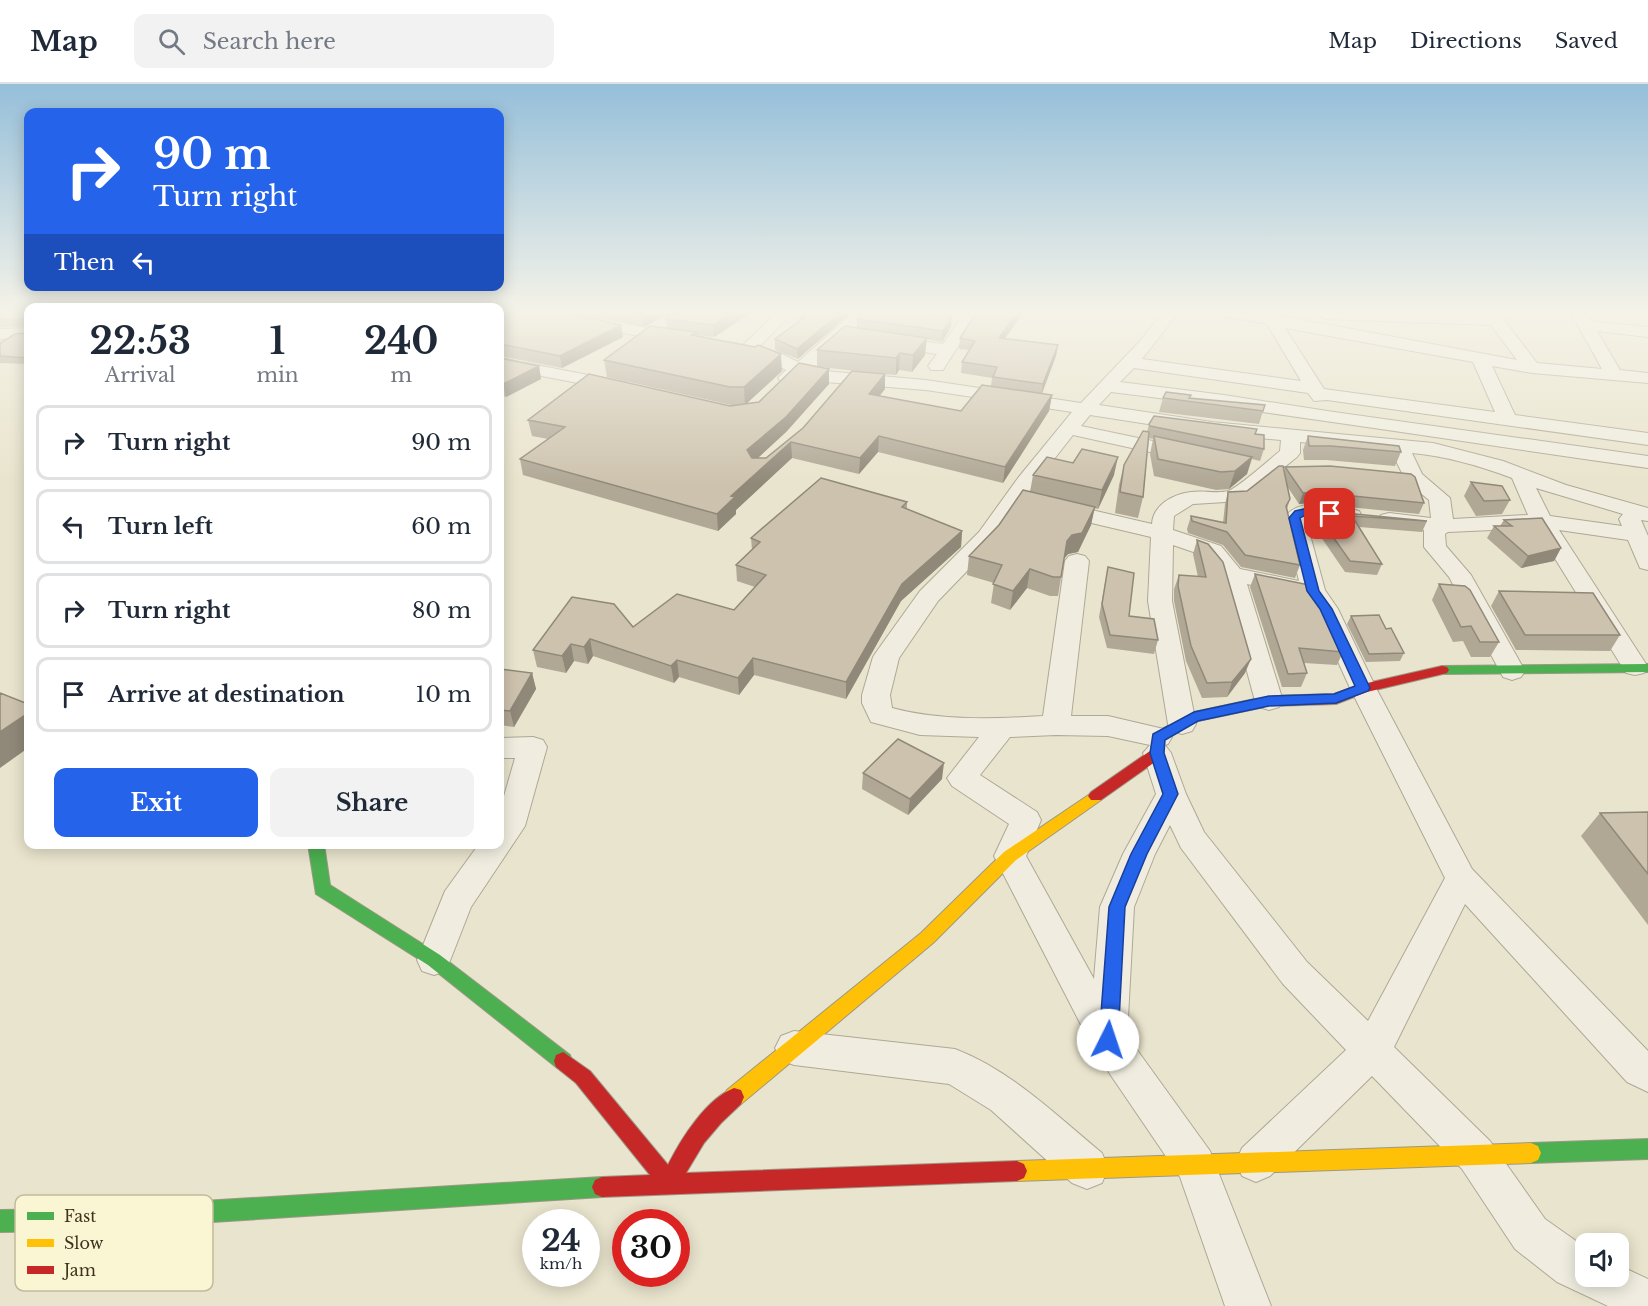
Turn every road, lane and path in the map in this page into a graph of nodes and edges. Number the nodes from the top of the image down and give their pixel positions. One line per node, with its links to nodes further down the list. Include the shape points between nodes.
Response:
1 (535, 370): 16 (street)
2 (796, 370): 17 (street)
3 (799, 370): 12 (street)
4 (935, 370): 14 (street)
5 (1122, 370): 15 (street)
6 (1181, 370): 18 (street)
7 (1303, 370): 18 (street)
8 (1480, 370): 22 (street)
9 (1553, 370): 11 (street)
10 (1612, 370): 11 (street)
11 (1615, 376): 13 (street)
12 (847, 378): 14 (street); 19 (street)
13 (1648, 378)
14 (926, 385): 20 (street)
15 (1107, 386): 20 (street); 21 (street)
16 (635, 390)
17 (774, 390)
18 (1316, 391): 21 (street); 22 (street)
19 (832, 395)
20 (1084, 410): 23 (street); 24 (street)
21 (1334, 418): 26 (street); 29 (street)
22 (1507, 419): 25 (street)
23 (1070, 429): 28 (street); 33 (street)
24 (1291, 436): 26 (street); 30 (street, via 1290,453)
25 (1648, 439)
26 (1349, 442): 27 (street)
27 (1399, 446): 32 (street, via 1465,456); 37 (street, via 1402,476 1439,498)
28 (1200, 457)
29 (1648, 462)
30 (1255, 468): 31 (street); 38 (street, via 1235,496 1190,498 1174,505 1163,514)
31 (1302, 469)
32 (1521, 475): 34 (street); 36 (street)
33 (1015, 499): 38 (street); 50 (street, via 987,537 929,596 886,657 876,694 881,716 920,725)
34 (1626, 510): 35 (street); 39 (street)
35 (1648, 515)
36 (1542, 521): 37 (street); 39 (street); 44 (street)
37 (1443, 526): 43 (street, via 1299,513 1294,518); 45 (street, via 1434,532 1435,548 1459,575)
38 (1161, 532): 42 (street, via 1213,551); 48 (street, via 1160,601)
39 (1636, 534): 41 (street)
40 (1077, 561): 49 (street)
41 (1648, 563)
42 (1232, 574): 43 (street); 47 (street)
43 (1313, 591): 46 (street, via 1326,609)
44 (1642, 668): 45 (street)
45 (1512, 671): 46 (street, via 1437,670)
46 (1363, 688): 47 (street, via 1336,699); 58 (street)
47 (1269, 701): 48 (street, via 1194,717)
48 (1182, 724): 51 (street)
49 (1056, 725): 50 (street); 51 (street, via 1108,726)
50 (1002, 728): 57 (street, via 962,778 1026,820)
51 (1158, 745): 53 (street); 57 (street)
52 (504, 748): 54 (street, via 533,747 510,826)
53 (1171, 794): 60 (street, via 1139,854 1117,907); 62 (street, via 1192,839 1295,973)
54 (504, 834)
55 (317, 849): 59 (street, via 322,889)
56 (494, 849): 59 (street, via 457,901)
57 (1010, 856): 60 (street); 61 (street, via 927,938)
58 (1461, 878): 62 (street); 63 (street)
59 (434, 960): 69 (street, via 583,1077)
60 (1108, 1040): 67 (street)
61 (794, 1048): 68 (street, via 955,1067 1005,1097); 69 (street, via 699,1129)
62 (1372, 1050): 65 (street); 66 (street)
63 (1648, 1074)
64 (1648, 1149): 65 (street)
65 (1476, 1155): 66 (street); 73 (street, via 1530,1234)
66 (1255, 1163): 67 (street)
67 (1196, 1165): 68 (street); 76 (street)
68 (1088, 1168): 69 (street)
69 (670, 1183): 70 (street)
70 (213, 1211)
71 (0, 1221): 72 (street)
72 (15, 1221)
73 (1575, 1267)
74 (1617, 1287): 75 (street)
75 (1648, 1302)
76 (1248, 1306)

